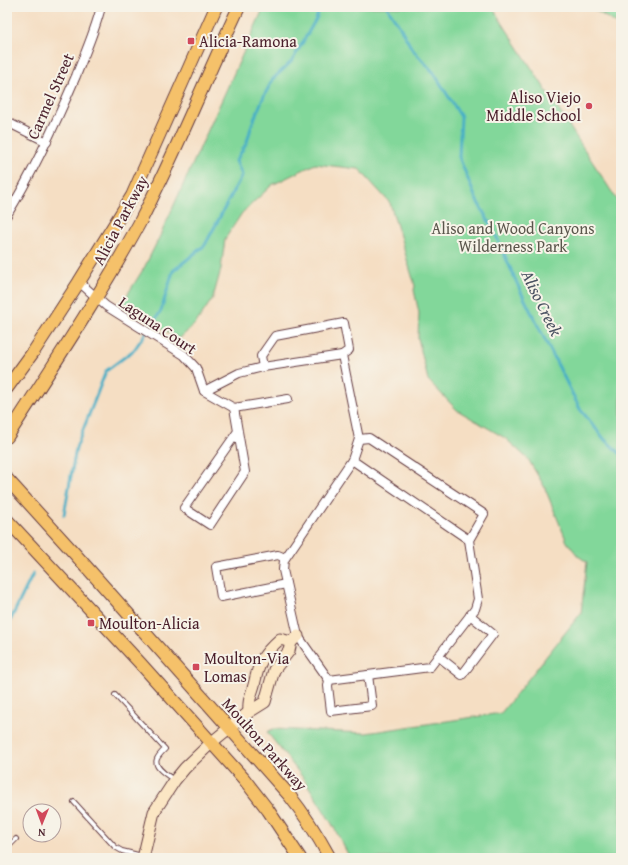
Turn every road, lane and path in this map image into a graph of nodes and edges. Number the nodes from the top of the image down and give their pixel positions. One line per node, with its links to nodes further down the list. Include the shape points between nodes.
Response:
1 (101, 7): 5 (street, Carmel Street, via 96,25)
2 (216, 7): 3 (main road); 7 (main road, Alicia Parkway, via 132,196)
3 (237, 11): 8 (main road, Alicia Parkway, via 139,223)
4 (7, 122): 5 (street)
5 (47, 142): 6 (street, Carmel Street)
6 (7, 215)
7 (79, 282): 8 (street, Laguna Court); 11 (main road, Alicia Parkway)
8 (96, 297): 12 (street, Laguna Court, via 182,354 196,368); 16 (main road, Alicia Parkway)
9 (342, 355): 10 (street); 10 (street, via 350,350 344,323 275,336 261,356); 17 (street)
10 (264, 367): 12 (street, via 239,373)
11 (7, 388)
12 (204, 390): 14 (street)
13 (288, 399): 14 (street)
14 (234, 408): 15 (street)
15 (238, 431): 15 (street, via 184,508 210,525 245,472)
16 (7, 437)
17 (359, 439): 18 (street); 21 (street, via 369,438 484,514)
18 (352, 460): 21 (street); 22 (street)
19 (7, 479): 31 (main road, Moulton Parkway)
20 (7, 520): 32 (main road)
21 (469, 540): 24 (street, via 478,599)
22 (285, 558): 23 (street, via 283,570); 23 (street, via 278,555 216,567 221,596)
23 (286, 584): 25 (street)
24 (470, 615): 26 (street); 26 (street, via 494,634 462,675)
25 (294, 639): 28 (street); 30 (street, via 289,651 274,670 265,702); 30 (street, via 280,639 263,656 248,702)
26 (438, 656): 27 (street, via 430,667)
27 (368, 675): 28 (street); 28 (street, via 372,706 331,712)
28 (329, 680)
29 (115, 695): 33 (lane, via 165,749 156,764)
30 (249, 712): 31 (street)
31 (229, 728): 32 (street); 39 (main road, Moulton Parkway, via 298,806)
32 (212, 742): 33 (street); 38 (main road, via 244,779)
33 (175, 780): 37 (street, via 154,812)
34 (74, 802): 37 (lane, via 115,847)
35 (16, 839): 36 (lane)
36 (7, 848)
37 (143, 857)
38 (300, 858)
39 (330, 858)

